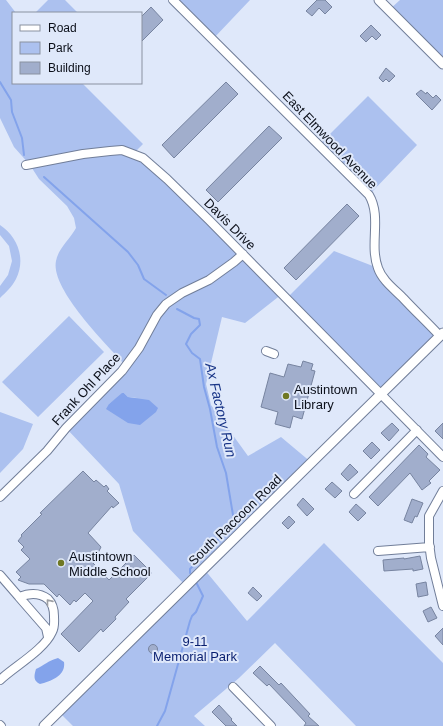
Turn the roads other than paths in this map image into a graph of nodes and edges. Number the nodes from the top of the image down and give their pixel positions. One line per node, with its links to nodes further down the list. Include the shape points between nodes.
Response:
1 (173, 0): 6 (street, East Elmwood Avenue, via 369,195 375,212 376,260 380,272 385,280)
2 (379, 0): 3 (street)
3 (443, 64)
4 (26, 165): 5 (street, Davis Drive, via 83,154 122,150 143,158)
5 (243, 254): 9 (street, Davis Drive); 14 (street, Frank Ohl Place, via 209,280 166,304 122,371)
6 (442, 334): 9 (street, South Raccoon Road)
7 (266, 351): 8 (street)
8 (274, 354)
9 (382, 394): 10 (street, Davis Drive); 23 (street, South Raccoon Road)
10 (417, 430): 11 (street, Davis Drive); 13 (street)
11 (443, 457)
12 (443, 491): 15 (street, via 429,516)
13 (354, 494)
14 (0, 497)
15 (430, 548): 16 (street); 19 (street)
16 (378, 550)
17 (0, 575): 18 (street)
18 (19, 597): 20 (street, via 46,628); 20 (street, one-way to 18, via 54,624 51,602 44,596 34,593)
19 (443, 606)
20 (48, 637): 21 (street, via 36,652)
21 (0, 680)
22 (233, 687): 24 (street)
23 (44, 726)
24 (272, 726)

